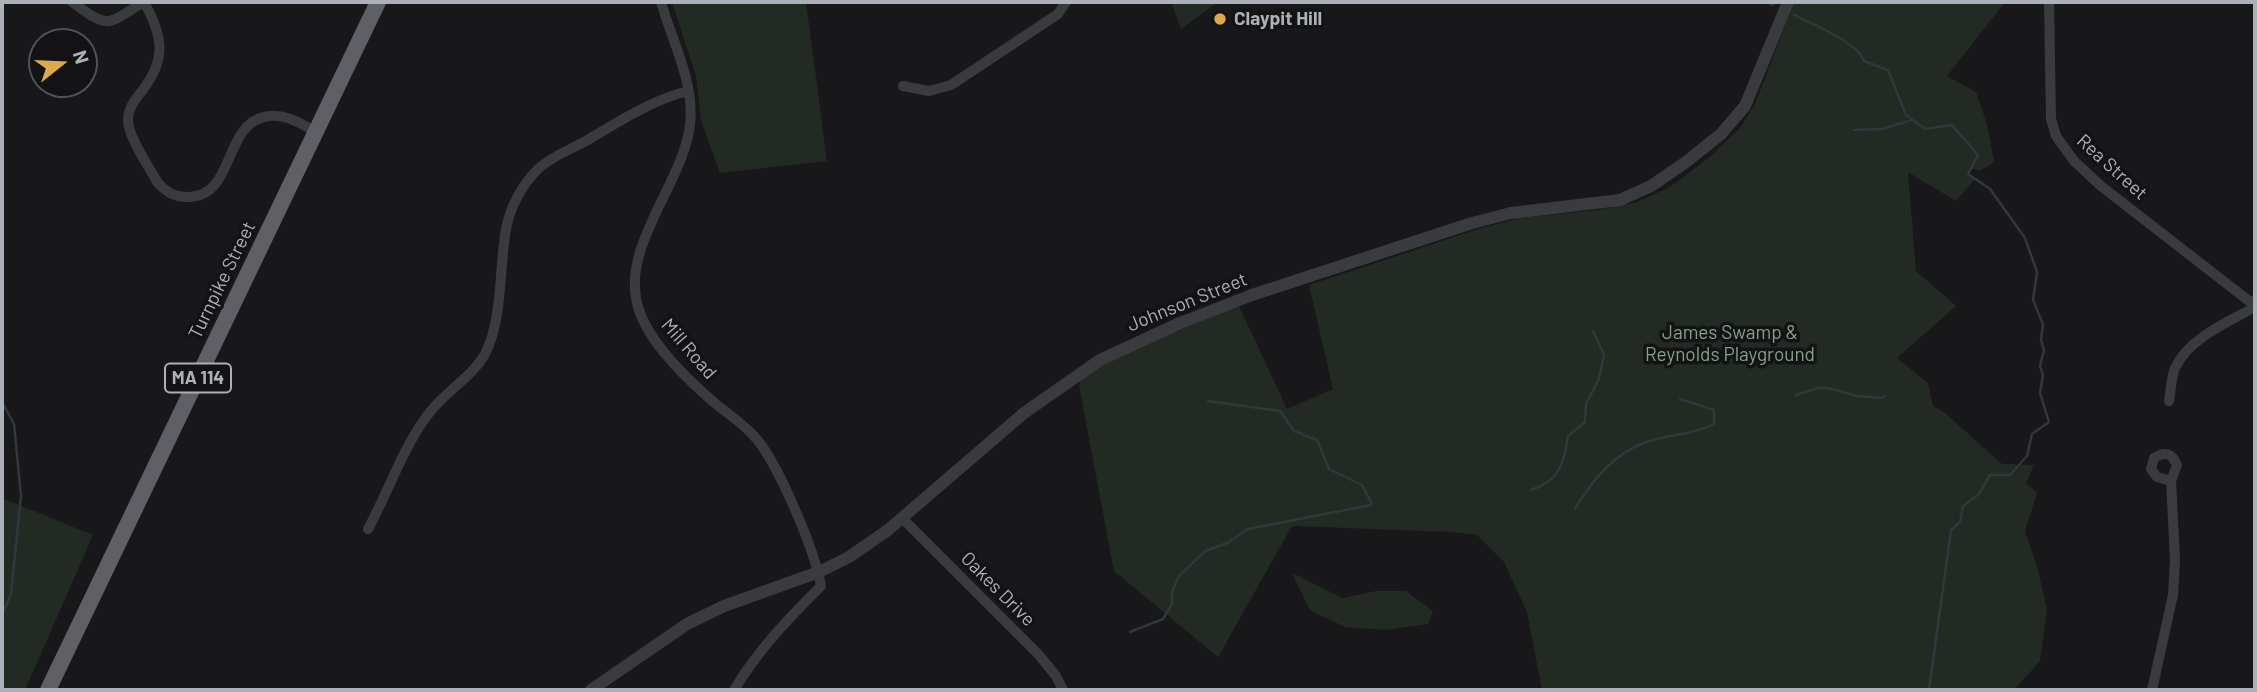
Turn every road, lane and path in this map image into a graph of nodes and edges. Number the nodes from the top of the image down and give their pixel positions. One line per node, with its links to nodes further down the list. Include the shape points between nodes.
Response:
1 (72, 2): 2 (street, via 107,23)
2 (144, 2): 10 (street, via 158,32 159,61 132,104 128,124 163,189 186,197 213,188 245,128 257,119 285,117)
3 (379, 2): 10 (highway, Turnpike Street / MA 114)
4 (660, 2): 9 (street, Mill Road)
5 (1788, 2): 14 (street, Johnson Street, via 1745,106 1721,134 1651,186 1620,200 1511,213 1472,223 1180,323 1100,360 1058,388)
6 (2049, 2): 11 (street, Rea Street, via 2051,118 2063,149 2101,186)
7 (1066, 3): 8 (street, via 1058,14 951,85 929,92)
8 (903, 86)
9 (688, 91): 15 (street, via 645,107 577,145 540,168 526,183 507,226 490,342 475,367 429,413 411,440); 16 (street, Mill Road, via 690,124 685,148 639,258 637,303 647,328 683,372 764,449)
10 (316, 132): 19 (highway, Turnpike Street / MA 114)
11 (2255, 305): 12 (street, Rea Street, via 2191,349 2175,368)
12 (2169, 401)
13 (2171, 481): 23 (street, via 2173,595)
14 (902, 518): 16 (street, Johnson Street, via 849,557); 22 (street, Oakes Drive, via 1039,655)
15 (368, 529)
16 (819, 572): 17 (street, Johnson Street); 18 (street, via 821,586)
17 (793, 581): 18 (street); 20 (street, Johnson Street, via 687,624)
18 (803, 603): 21 (street, via 754,658)
19 (48, 690)
20 (591, 690)
21 (734, 690)
22 (1063, 690)
23 (2152, 690)

